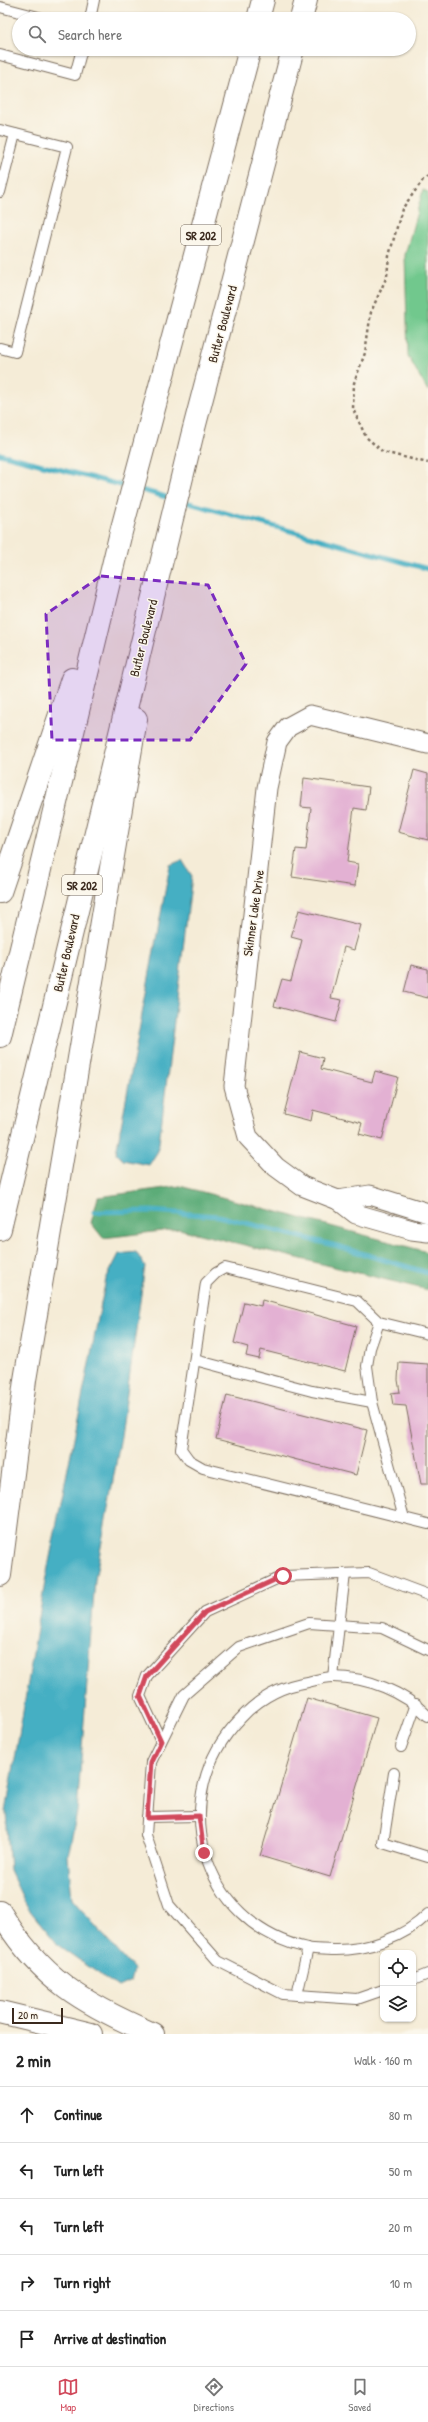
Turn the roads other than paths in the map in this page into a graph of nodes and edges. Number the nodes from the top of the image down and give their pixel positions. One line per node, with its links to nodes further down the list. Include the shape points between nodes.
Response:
1 (94, 0): 6 (lane)
2 (263, 0): 7 (main road)
3 (306, 0): 8 (main road)
4 (0, 7): 5 (lane)
5 (19, 12)
6 (91, 12)
7 (260, 12)
8 (303, 12)
9 (0, 55): 10 (lane, via 76,75)
10 (80, 56)
11 (248, 56): 18 (main road, SR 202)
12 (291, 56): 19 (main road, Butler Boulevard / SR 202)
13 (0, 130): 14 (lane)
14 (15, 134): 15 (lane); 17 (lane, via 67,148 15,352)
15 (2, 177): 16 (lane)
16 (0, 192)
17 (0, 348)
18 (122, 532): 21 (main road); 22 (main road, SR 202)
19 (166, 542): 25 (main road, Butler Boulevard / SR 202); 34 (main road, via 25,1380)
20 (428, 744): 23 (street, Skinner Lake Drive, via 310,715 288,727 277,742 267,788 234,1086 248,1137 276,1167 302,1186)
21 (0, 892)
22 (0, 1036)
23 (338, 1200): 24 (street, via 370,1195); 26 (street, Skinner Lake Drive, via 356,1214)
24 (428, 1213)
25 (0, 1229)
26 (428, 1232)
27 (379, 1322): 28 (lane); 29 (lane, via 357,1300 225,1268 206,1283); 30 (lane, via 367,1366)
28 (428, 1334)
29 (195, 1360): 30 (lane, via 312,1391); 31 (lane, via 181,1450 189,1460 203,1468)
30 (372, 1402): 31 (lane)
31 (404, 1518): 32 (lane)
32 (428, 1524)
33 (344, 1574): 35 (lane, via 369,1573); 36 (lane); 41 (lane, via 283,1576 205,1612 147,1676 140,1696)
34 (0, 1575)
35 (428, 1595)
36 (340, 1625): 37 (lane, via 382,1628); 38 (lane); 41 (lane, via 309,1623 239,1647 184,1695)
37 (428, 1650)
38 (333, 1677): 39 (lane, via 377,1683); 44 (lane, via 291,1684 254,1704 224,1735 205,1774)
39 (416, 1704): 40 (lane); 42 (lane)
40 (428, 1716)
41 (161, 1741): 45 (lane, via 151,1762)
42 (402, 1748)
43 (394, 1773): 46 (lane, via 383,1843)
44 (199, 1816): 45 (lane); 49 (lane, via 204,1853 219,1886 243,1915 273,1936)
45 (147, 1818): 53 (lane, via 146,1835 169,1905 218,1961 284,1994)
46 (428, 1857)
47 (0, 1912): 56 (main road, via 34,1958 60,1984 90,2005)
48 (427, 1918): 49 (lane, via 389,1940 349,1951)
49 (308, 1948): 53 (lane)
50 (428, 1974): 51 (lane)
51 (416, 1979)
52 (380, 1991): 53 (lane, via 357,1999)
53 (296, 1995)
54 (0, 2012): 55 (main road)
55 (91, 2034)
56 (153, 2034)

